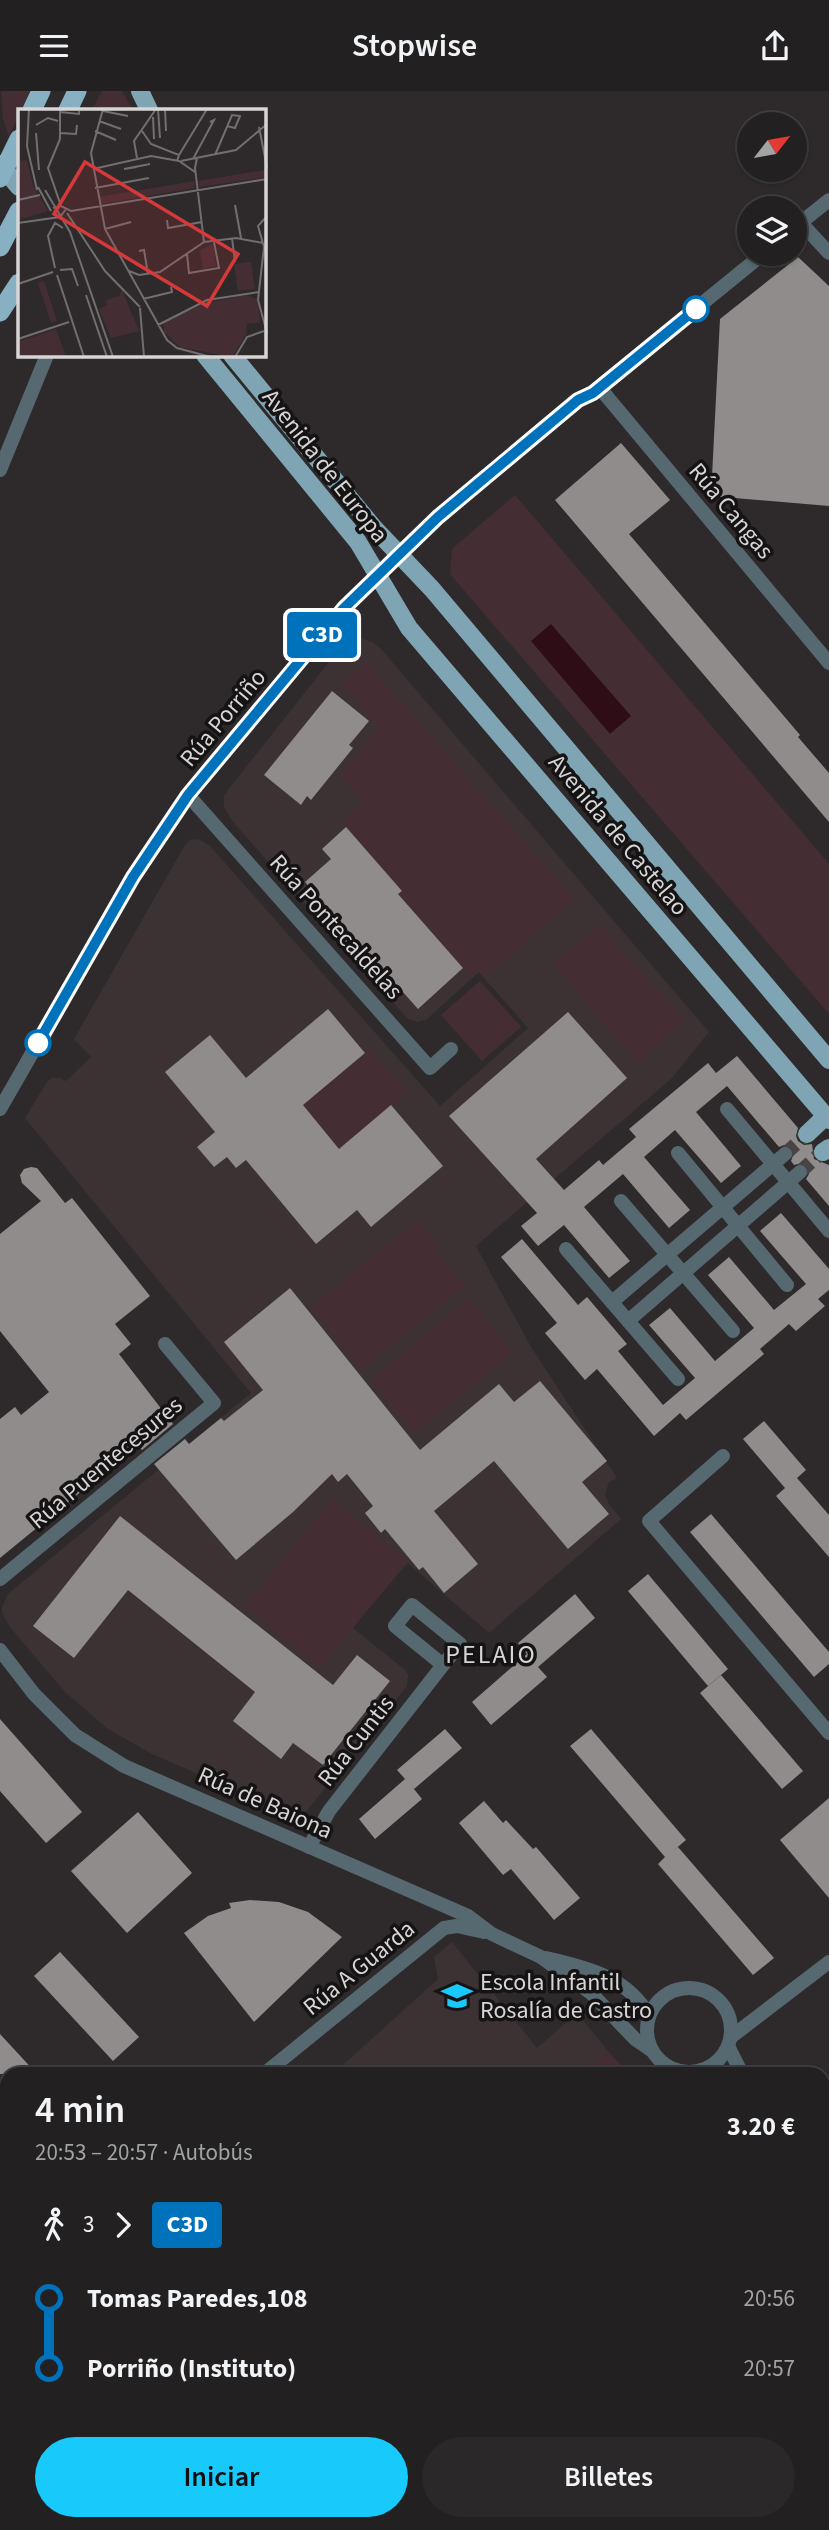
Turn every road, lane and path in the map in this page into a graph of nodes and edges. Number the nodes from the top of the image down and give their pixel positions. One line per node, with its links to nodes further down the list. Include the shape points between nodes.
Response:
1 (41, 91): 3 (highway)
2 (77, 91): 4 (highway)
3 (32, 109)
4 (68, 109)
5 (18, 141): 7 (highway)
6 (0, 164): 8 (main road)
7 (0, 178)
8 (18, 186)
9 (829, 200): 11 (street)
10 (18, 213): 13 (highway)
11 (807, 218)
12 (807, 234): 14 (street)
13 (0, 247)
14 (829, 253)
15 (748, 266): 21 (street, Rúa Porriño)
16 (18, 285): 17 (highway)
17 (0, 312)
18 (46, 357): 22 (street)
19 (207, 357): 24 (main road, Avenida de Europa, via 358,542)
20 (234, 357): 23 (main road, Avenida de Europa, via 374,529)
21 (599, 387): 23 (street, Rúa Porriño, via 438,517); 25 (street, Rúa Cangas)
22 (0, 470)
23 (400, 554): 24 (street, Rúa Porriño); 28 (main road, Avenida de Castelao)
24 (378, 575): 26 (street, Rúa Porriño, via 344,608); 31 (main road, Avenida de Castelao, via 410,628)
25 (829, 663)
26 (188, 795): 27 (street, Rúa Pontecaldelas, via 430,1068); 29 (street, Rúa Porriño, via 133,877)
27 (451, 1049)
28 (829, 1060)
29 (0, 1109)
30 (727, 1109): 35 (street)
31 (828, 1118): 32 (main road)
32 (806, 1135)
33 (678, 1153): 39 (street)
34 (785, 1154): 35 (street)
35 (773, 1164): 37 (street); 39 (street)
36 (800, 1171): 37 (street)
37 (788, 1182): 40 (street); 41 (street)
38 (621, 1201): 43 (street)
39 (723, 1208): 40 (street); 43 (street)
40 (738, 1226): 44 (street); 45 (street)
41 (829, 1231)
42 (566, 1248): 46 (street)
43 (667, 1254): 44 (street); 46 (street)
44 (683, 1273): 47 (street); 48 (street)
45 (788, 1285)
46 (612, 1302): 47 (street)
47 (628, 1321): 50 (street)
48 (733, 1331)
49 (165, 1344): 52 (street, Rúa Puentecesures, via 214,1403)
50 (678, 1379)
51 (723, 1456): 55 (street, via 649,1521)
52 (0, 1579)
53 (0, 1650): 56 (street, Rúa de Baiona, via 34,1694 75,1735 124,1766)
54 (443, 1665): 54 (street, Rúa Cuntis, via 460,1644 412,1605 395,1626); 56 (street, Rúa Cuntis, via 329,1811)
55 (829, 1734)
56 (309, 1847): 57 (street, Rúa de Baiona, via 468,1916)
57 (492, 1934): 58 (street, Rúa de Baiona); 63 (street, Rúa A Guarda, via 457,1926 444,1928)
58 (541, 1957): 60 (street, Rúa de Baiona, via 584,1967 630,1989); 62 (street, Rúa de Baiona, via 591,1993)
59 (829, 1962): 61 (street, Rúa de Baiona)
60 (649, 2015): 61 (street, via 669,1992 696,1987 726,2010 731,2023); 62 (street, via 646,2036)
61 (729, 2041): 65 (street, Rúa de Baiona); 66 (street)
62 (650, 2050): 64 (street, Rúa de Baiona)
63 (273, 2067)
64 (668, 2067)
65 (712, 2067)
66 (739, 2067)

